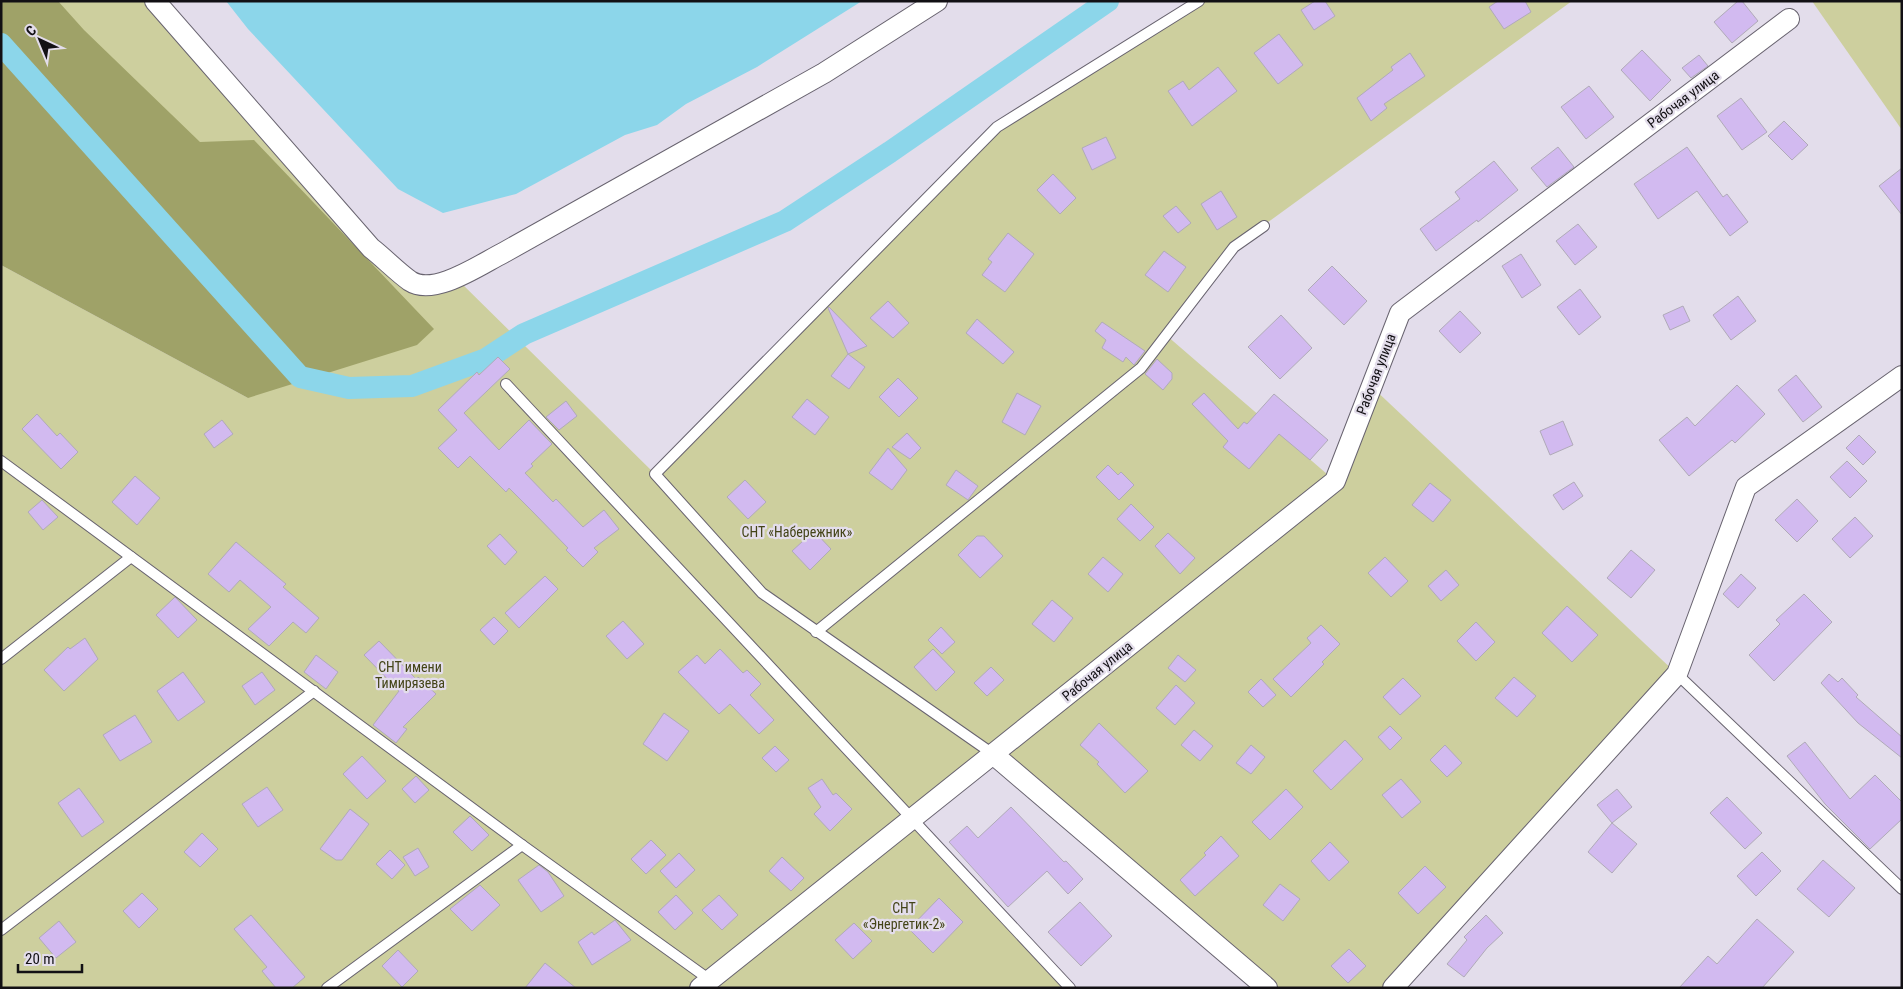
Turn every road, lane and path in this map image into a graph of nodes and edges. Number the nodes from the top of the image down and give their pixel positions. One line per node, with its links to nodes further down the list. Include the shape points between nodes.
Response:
1 (155, 1): 2 (street, via 372,248 412,282 434,286 503,253 824,73)
2 (937, 1)
3 (1199, 1): 10 (lane, via 997,128 655,474 762,593)
4 (1789, 19): 14 (street, Рабочая улица, via 1400,313 1335,481)
5 (1264, 226): 10 (lane, via 1234,247 1141,368)
6 (1902, 376): 12 (street, via 1746,487)
7 (506, 384): 15 (lane)
8 (1, 461): 9 (lane)
9 (132, 557): 11 (lane); 13 (lane)
10 (816, 632): 14 (lane)
11 (1, 659)
12 (1677, 674): 17 (lane); 23 (street)
13 (314, 691): 16 (lane); 18 (lane)
14 (993, 754): 15 (street, Рабочая улица); 22 (street)
15 (912, 818): 19 (street, Рабочая улица); 21 (lane)
16 (522, 845): 19 (lane); 20 (lane)
17 (1902, 889)
18 (1, 930)
19 (705, 984)
20 (327, 988)
21 (1070, 988)
22 (1267, 988)
23 (1393, 988)

